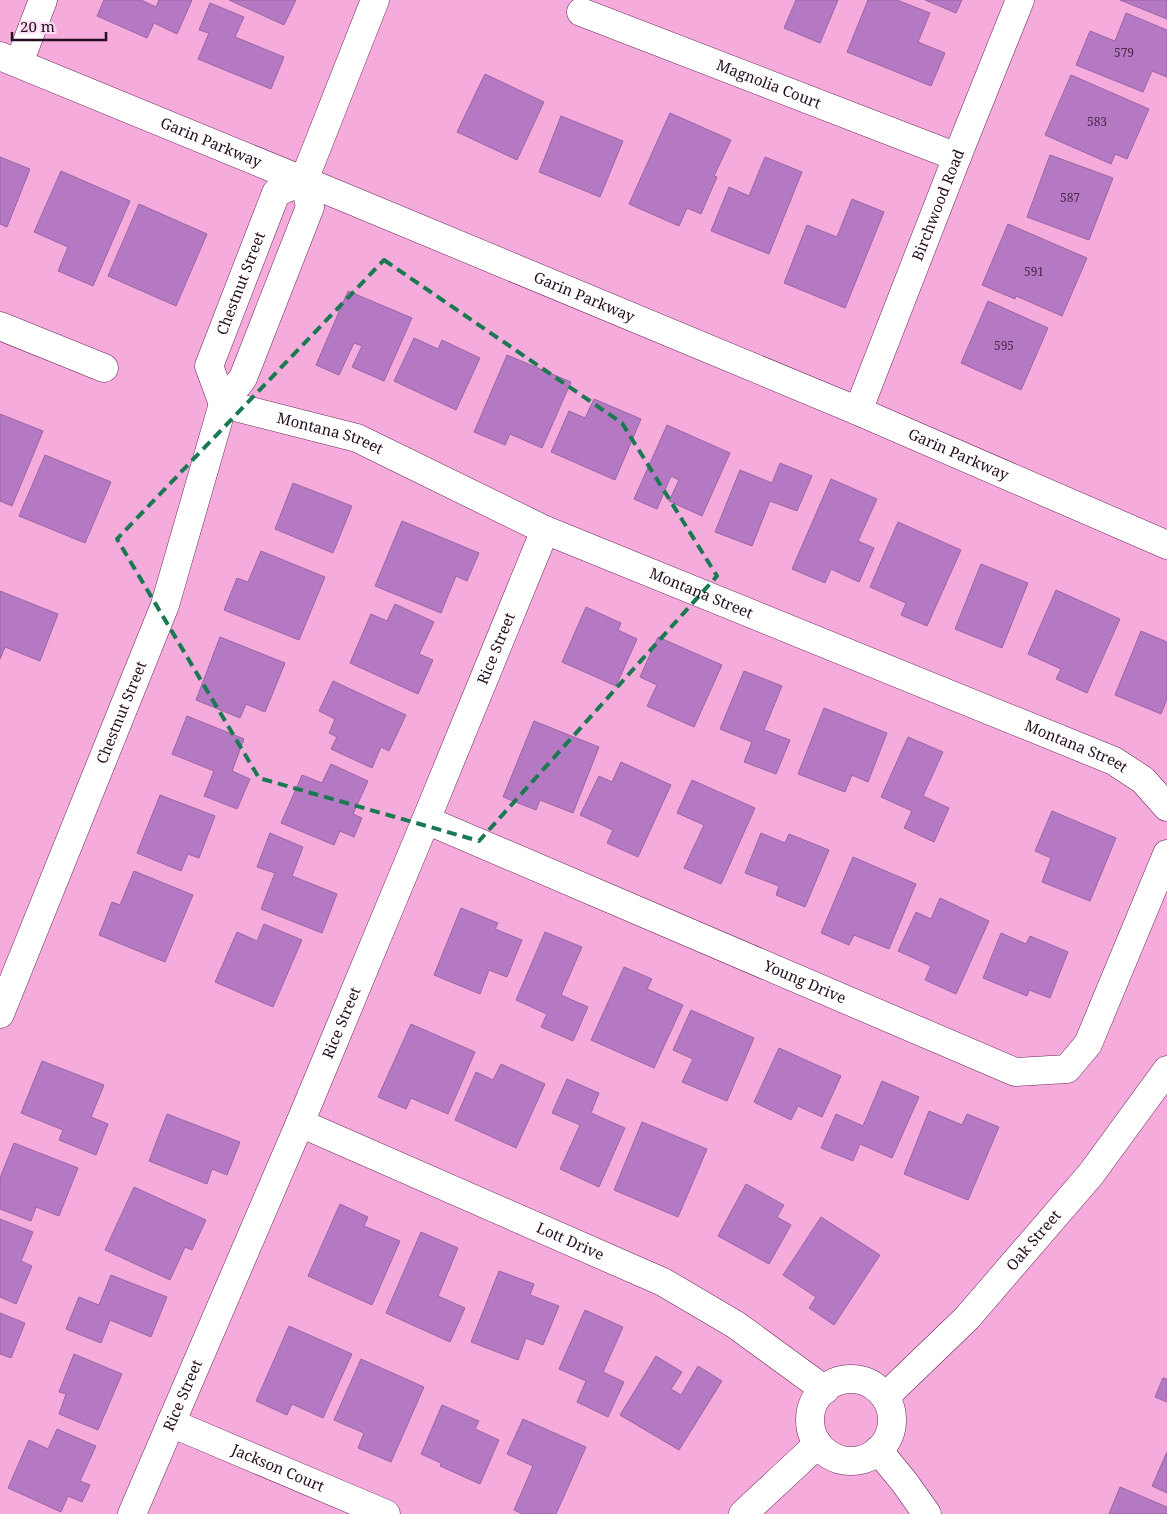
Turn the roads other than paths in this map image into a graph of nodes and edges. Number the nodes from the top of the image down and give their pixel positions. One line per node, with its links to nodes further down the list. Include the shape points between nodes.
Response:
1 (44, 0): 5 (street)
2 (375, 0): 7 (street)
3 (1020, 0): 6 (street, Birchwood Road)
4 (581, 12): 6 (street, Magnolia Court)
5 (9, 59): 7 (street, Garin Parkway)
6 (957, 157): 11 (street, Birchwood Road)
7 (304, 180): 10 (street, Chestnut Street, via 310,207 243,378); 10 (street, Chestnut Street, via 276,193 209,366); 11 (street, Garin Parkway)
8 (0, 326): 9 (street)
9 (104, 368)
10 (223, 404): 12 (street, Montana Street, via 357,438); 17 (street, Chestnut Street, via 165,605)
11 (858, 411): 13 (street, Garin Parkway)
12 (545, 530): 14 (street, Montana Street, via 1114,761 1143,780); 15 (street, Rice Street)
13 (1167, 546)
14 (1167, 807)
15 (426, 820): 16 (street, Young Drive, via 1015,1072 1067,1069 1088,1044); 19 (street, Rice Street)
16 (1167, 854)
17 (0, 1014)
18 (1167, 1070): 21 (street, Oak Street, via 1091,1174 967,1318)
19 (300, 1123): 20 (street, Lott Drive, via 664,1282 736,1325); 22 (street, Rice Street)
20 (825, 1390): 21 (street, via 832,1384 852,1379 867,1382); 23 (street, via 816,1398 811,1413 812,1430)
21 (885, 1397): 24 (street, via 890,1406 891,1430)
22 (171, 1423): 25 (street, Rice Street); 26 (street, Jackson Court)
23 (818, 1444): 24 (street, via 829,1454 847,1460 861,1460); 27 (street)
24 (878, 1450): 28 (street)
25 (132, 1514)
26 (386, 1514)
27 (743, 1514)
28 (927, 1514)

